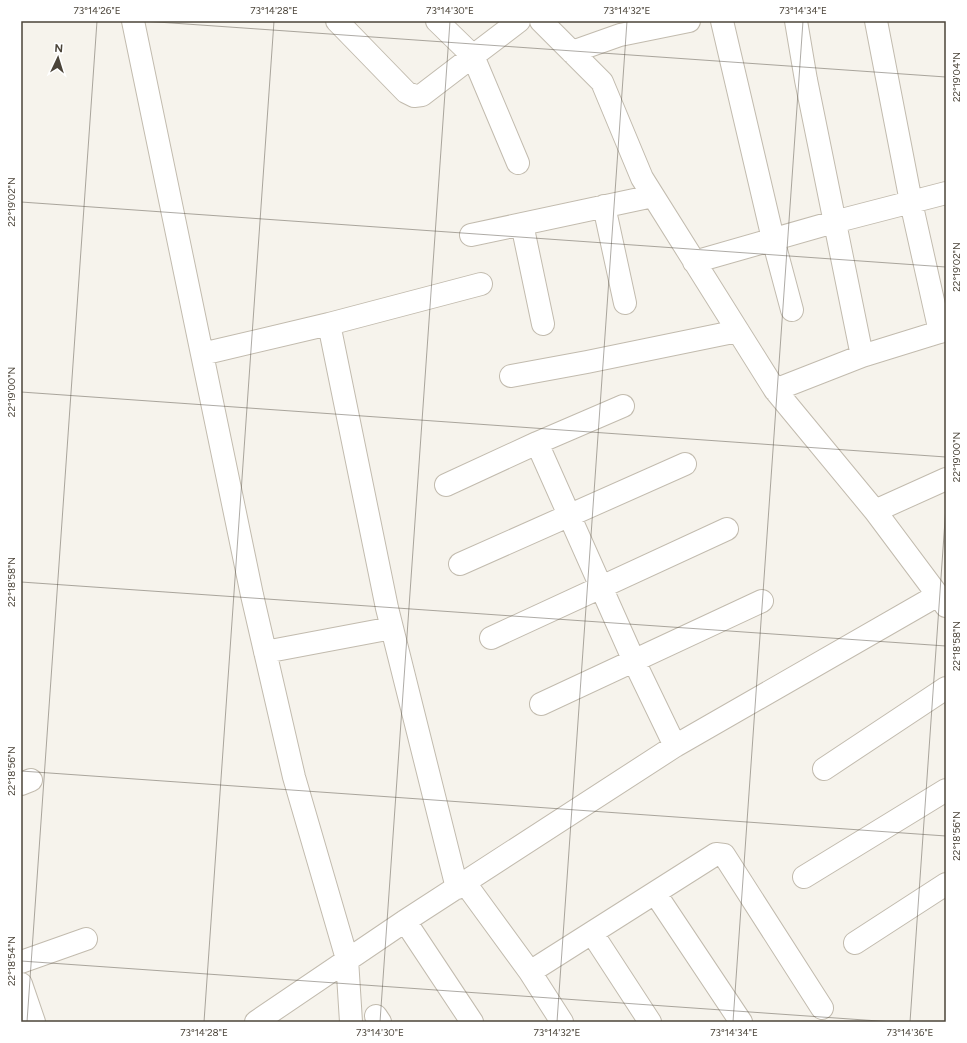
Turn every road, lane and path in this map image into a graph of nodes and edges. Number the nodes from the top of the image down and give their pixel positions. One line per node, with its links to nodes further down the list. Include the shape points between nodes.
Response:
1 (133, 21): 30 (street)
2 (337, 21): 12 (street, via 406,92 414,96 422,95)
3 (437, 21): 12 (street)
4 (519, 21): 12 (street)
5 (541, 21): 11 (street)
6 (689, 21): 10 (street)
7 (722, 21): 21 (street)
8 (796, 21): 18 (street)
9 (876, 21): 16 (street)
10 (656, 24): 11 (street)
11 (572, 52): 15 (street, via 602,82 642,178)
12 (473, 56): 13 (street)
13 (518, 163)
14 (946, 193): 16 (street)
15 (653, 196): 17 (street); 22 (street)
16 (911, 202): 18 (street); 29 (street)
17 (604, 206): 19 (street); 24 (street)
18 (834, 222): 21 (street); 31 (street)
19 (522, 224): 20 (street); 27 (street)
20 (471, 235)
21 (773, 240): 22 (street); 25 (street)
22 (694, 262): 28 (street)
23 (481, 284): 26 (street)
24 (625, 303)
25 (792, 310)
26 (329, 324): 30 (street); 46 (street)
27 (543, 324)
28 (738, 331): 32 (street); 33 (street)
29 (943, 331): 31 (street)
30 (202, 354): 48 (street)
31 (862, 356): 33 (street)
32 (511, 376)
33 (774, 390): 39 (street)
34 (624, 406): 35 (street)
35 (537, 443): 38 (street); 40 (street)
36 (685, 464): 40 (street)
37 (946, 479): 39 (street)
38 (446, 485)
39 (875, 511): 45 (street)
40 (571, 515): 42 (street); 43 (street)
41 (727, 529): 43 (street)
42 (460, 564)
43 (601, 587): 47 (street); 49 (street)
44 (762, 601): 49 (street)
45 (944, 603): 52 (street)
46 (392, 628): 48 (street); 57 (street)
47 (491, 638)
48 (265, 652): 63 (street, via 294,777)
49 (634, 661): 51 (street); 52 (street)
50 (946, 688): 53 (street)
51 (541, 704)
52 (675, 746): 57 (street)
53 (824, 769)
54 (946, 790): 55 (street)
55 (804, 877)
56 (946, 884): 62 (street)
57 (461, 886): 59 (street); 65 (street)
58 (655, 893): 60 (street); 67 (street, via 716,854 724,855); 74 (street)
59 (405, 921): 63 (street); 71 (street)
60 (592, 933): 65 (street); 73 (street)
61 (86, 939): 64 (street)
62 (855, 943)
63 (347, 959): 68 (street); 70 (street)
64 (21, 962)
65 (530, 972): 72 (street)
66 (21, 984): 69 (street)
67 (822, 1008)
68 (261, 1020)
69 (34, 1022)
70 (351, 1022)
71 (472, 1022)
72 (562, 1022)
73 (650, 1022)
74 (741, 1022)

